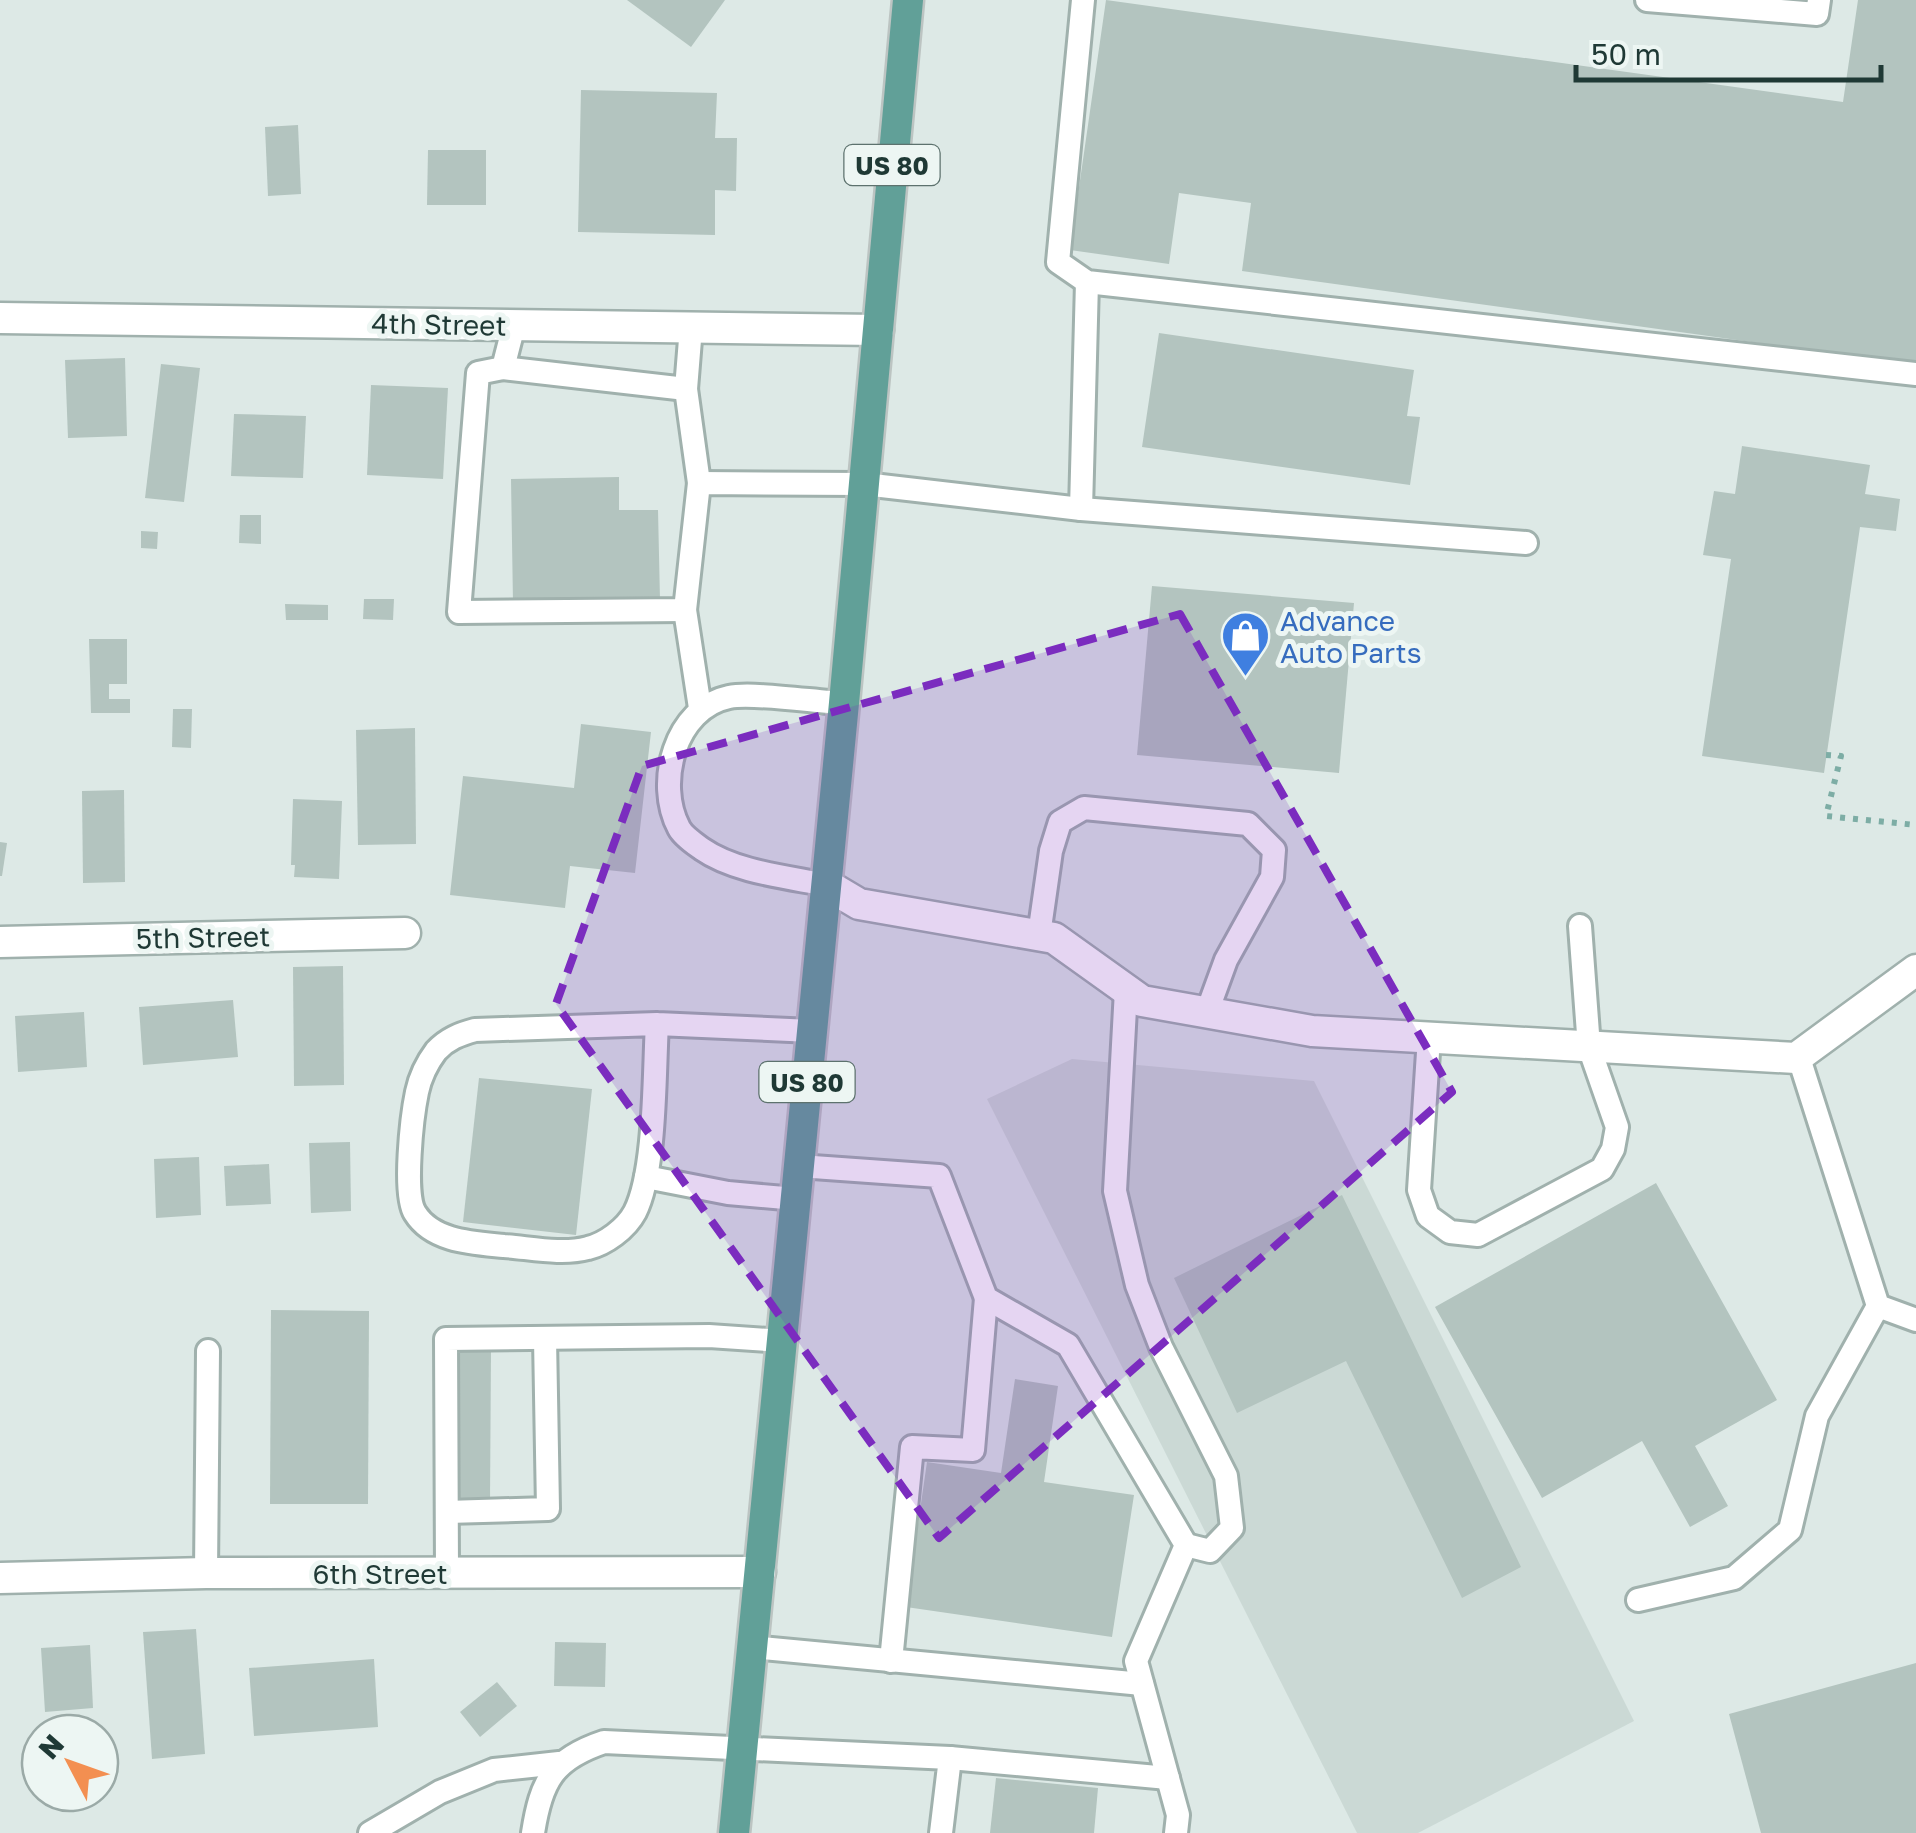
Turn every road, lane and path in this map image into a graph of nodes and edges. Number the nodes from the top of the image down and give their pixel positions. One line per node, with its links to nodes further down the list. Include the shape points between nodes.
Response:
1 (908, 0): 10 (main road, US 80)
2 (1082, 0): 6 (lane, via 1058,262)
3 (1647, 0): 5 (lane)
4 (1818, 0): 5 (lane, via 1817,14)
5 (1688, 2)
6 (1087, 282): 12 (lane); 16 (lane)
7 (0, 318): 8 (street, 4th Street)
8 (514, 325): 9 (street, 4th Street); 11 (lane)
9 (691, 328): 10 (street, 4th Street); 13 (lane)
10 (878, 330): 15 (main road, US 80)
11 (503, 368): 13 (lane); 18 (lane, via 478,373 458,612)
12 (1916, 374)
13 (686, 389): 14 (lane)
14 (699, 483): 15 (lane); 18 (lane)
15 (864, 484): 16 (lane); 19 (main road, US 80)
16 (1081, 510): 17 (lane)
17 (1526, 544)
18 (685, 610): 20 (lane)
19 (844, 704): 20 (lane, via 731,696); 23 (main road, US 80)
20 (700, 708): 23 (lane, via 675,746 667,788 680,831 706,852)
21 (1826, 755): 22 (path, via 1841,756 1826,816)
22 (1916, 825)
23 (827, 885): 26 (street, via 859,904); 32 (main road, US 80)
24 (1580, 926): 34 (lane)
25 (406, 932): 27 (street, 5th Street)
26 (1039, 935): 29 (street, via 1054,938); 30 (lane, via 1060,822 1084,808 1248,824 1274,850 1272,877 1226,960)
27 (0, 942)
28 (1916, 970): 35 (street)
29 (1126, 990): 30 (street, via 1142,1001); 46 (lane, via 1116,1191 1137,1285 1226,1476 1232,1528 1210,1551)
30 (1207, 1012): 33 (street, via 1312,1030)
31 (657, 1024): 32 (lane); 37 (lane); 37 (lane, via 455,1036 437,1050 417,1092 409,1190 413,1212 446,1237 568,1251 615,1235 634,1214)
32 (812, 1031): 36 (main road, US 80)
33 (1429, 1038): 34 (street); 34 (lane, via 1420,1190 1428,1216 1450,1232 1478,1235 1608,1159 1616,1127)
34 (1589, 1046): 35 (street)
35 (1800, 1058): 40 (lane)
36 (800, 1166): 38 (main road, US 80); 39 (lane, via 939,1176)
37 (646, 1177): 38 (lane)
38 (796, 1199): 43 (main road, US 80)
39 (986, 1298): 46 (lane, via 1068,1345); 53 (lane, via 973,1450 912,1447)
40 (1878, 1306): 41 (lane); 51 (lane, via 1817,1416 1790,1530 1734,1578)
41 (1916, 1320)
42 (545, 1338): 43 (lane); 45 (lane, via 446,1339); 45 (lane, via 548,1509)
43 (782, 1341): 48 (main road, US 80)
44 (208, 1352): 49 (lane)
45 (446, 1512): 47 (lane)
46 (1186, 1545): 54 (lane, via 1136,1661)
47 (447, 1572): 48 (street, 6th Street); 49 (street, 6th Street)
48 (760, 1572): 52 (main road, US 80)
49 (206, 1573): 50 (street, 6th Street)
50 (0, 1578)
51 (1638, 1600)
52 (752, 1647): 53 (lane); 55 (main road, US 80)
53 (891, 1661): 54 (lane)
54 (1142, 1684): 58 (lane)
55 (742, 1748): 56 (lane); 57 (lane, via 604,1742); 61 (main road, US 80)
56 (950, 1758): 58 (lane); 62 (lane)
57 (559, 1763): 59 (lane, via 494,1770); 60 (lane, via 538,1797)
58 (1168, 1778): 63 (lane)
59 (370, 1833)
60 (533, 1833)
61 (734, 1833)
62 (941, 1833)
63 (1176, 1833)

